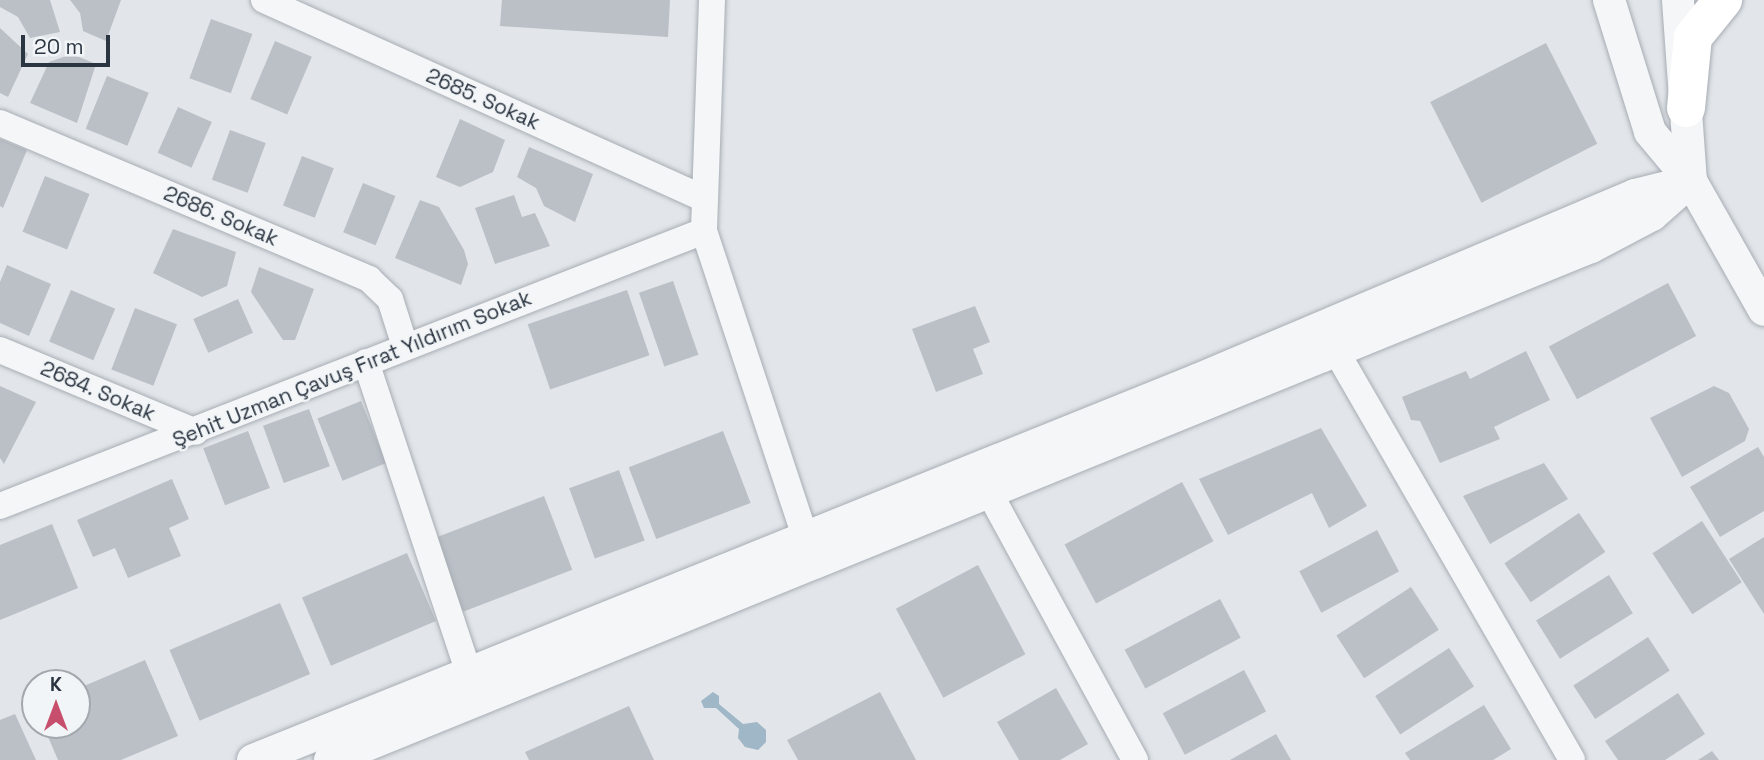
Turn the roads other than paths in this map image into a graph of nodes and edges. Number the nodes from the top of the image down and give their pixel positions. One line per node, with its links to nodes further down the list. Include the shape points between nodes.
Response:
1 (264, 0): 9 (street, 2685. Sokak)
2 (712, 0): 9 (street)
3 (1609, 0): 8 (street, via 1650,132)
4 (1678, 0): 6 (street)
5 (1723, 0): 6 (main road, via 1710,10 1693,37)
6 (1686, 108): 8 (street)
7 (0, 123): 12 (street, 2686. Sokak, via 369,279 390,299)
8 (1691, 181): 11 (street); 14 (street, via 1652,215 1591,247); 19 (street, via 1635,195 1197,380)
9 (702, 198): 10 (street)
10 (704, 231): 12 (street, Şehit Uzman Çavuş Fırat Yıldırım Sokak); 19 (street)
11 (1764, 310)
12 (405, 346): 15 (street, Şehit Uzman Çavuş Fırat Yıldırım Sokak)
13 (0, 350): 16 (street, 2684. Sokak)
14 (1336, 351): 17 (street); 24 (street)
15 (366, 362): 16 (street, Şehit Uzman Çavuş Fırat Yıldırım Sokak); 20 (street)
16 (196, 432): 18 (street, Şehit Uzman Çavuş Fırat Yıldırım Sokak)
17 (990, 494): 22 (street); 23 (street)
18 (0, 506)
19 (805, 537): 20 (street)
20 (468, 670): 21 (street)
21 (253, 760)
22 (330, 760)
23 (1135, 760)
24 (1572, 760)

